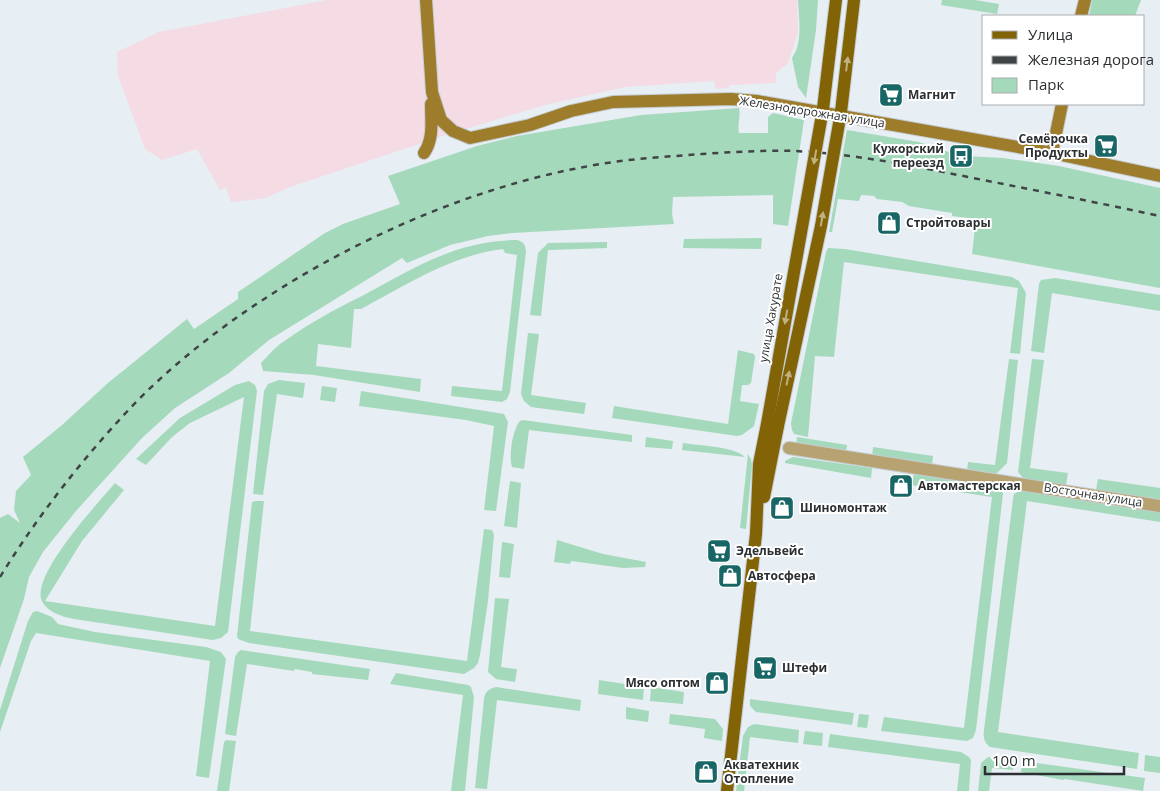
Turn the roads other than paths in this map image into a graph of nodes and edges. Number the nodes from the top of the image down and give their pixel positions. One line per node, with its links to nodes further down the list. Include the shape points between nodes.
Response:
1 (426, 0): 6 (main road, Железнодорожная улица)
2 (836, 0): 11 (main road, улица Хакурате, one-way to 11, bridge, via 823,109)
3 (854, 0): 11 (main road, улица Хакурате, one-way to 3, bridge, via 821,226 841,112)
4 (1085, 0): 5 (main road)
5 (1082, 15)
6 (432, 92): 8 (main road, via 431,137); 9 (main road, Железнодорожная улица, via 441,120 470,138 612,102 731,99)
7 (1062, 105): 9 (main road)
8 (424, 153)
9 (1052, 153): 10 (main road, Железнодорожная улица)
10 (1160, 176)
11 (774, 426): 12 (street); 13 (main road, улица Хакурате); 15 (main road, улица Хакурате, via 759,464)
12 (789, 448): 13 (street, via 775,455); 14 (street, Восточная улица)
13 (770, 465): 15 (main road, улица Хакурате)
14 (1160, 506)
15 (756, 534): 16 (main road, улица Хакурате)
16 (727, 791)

